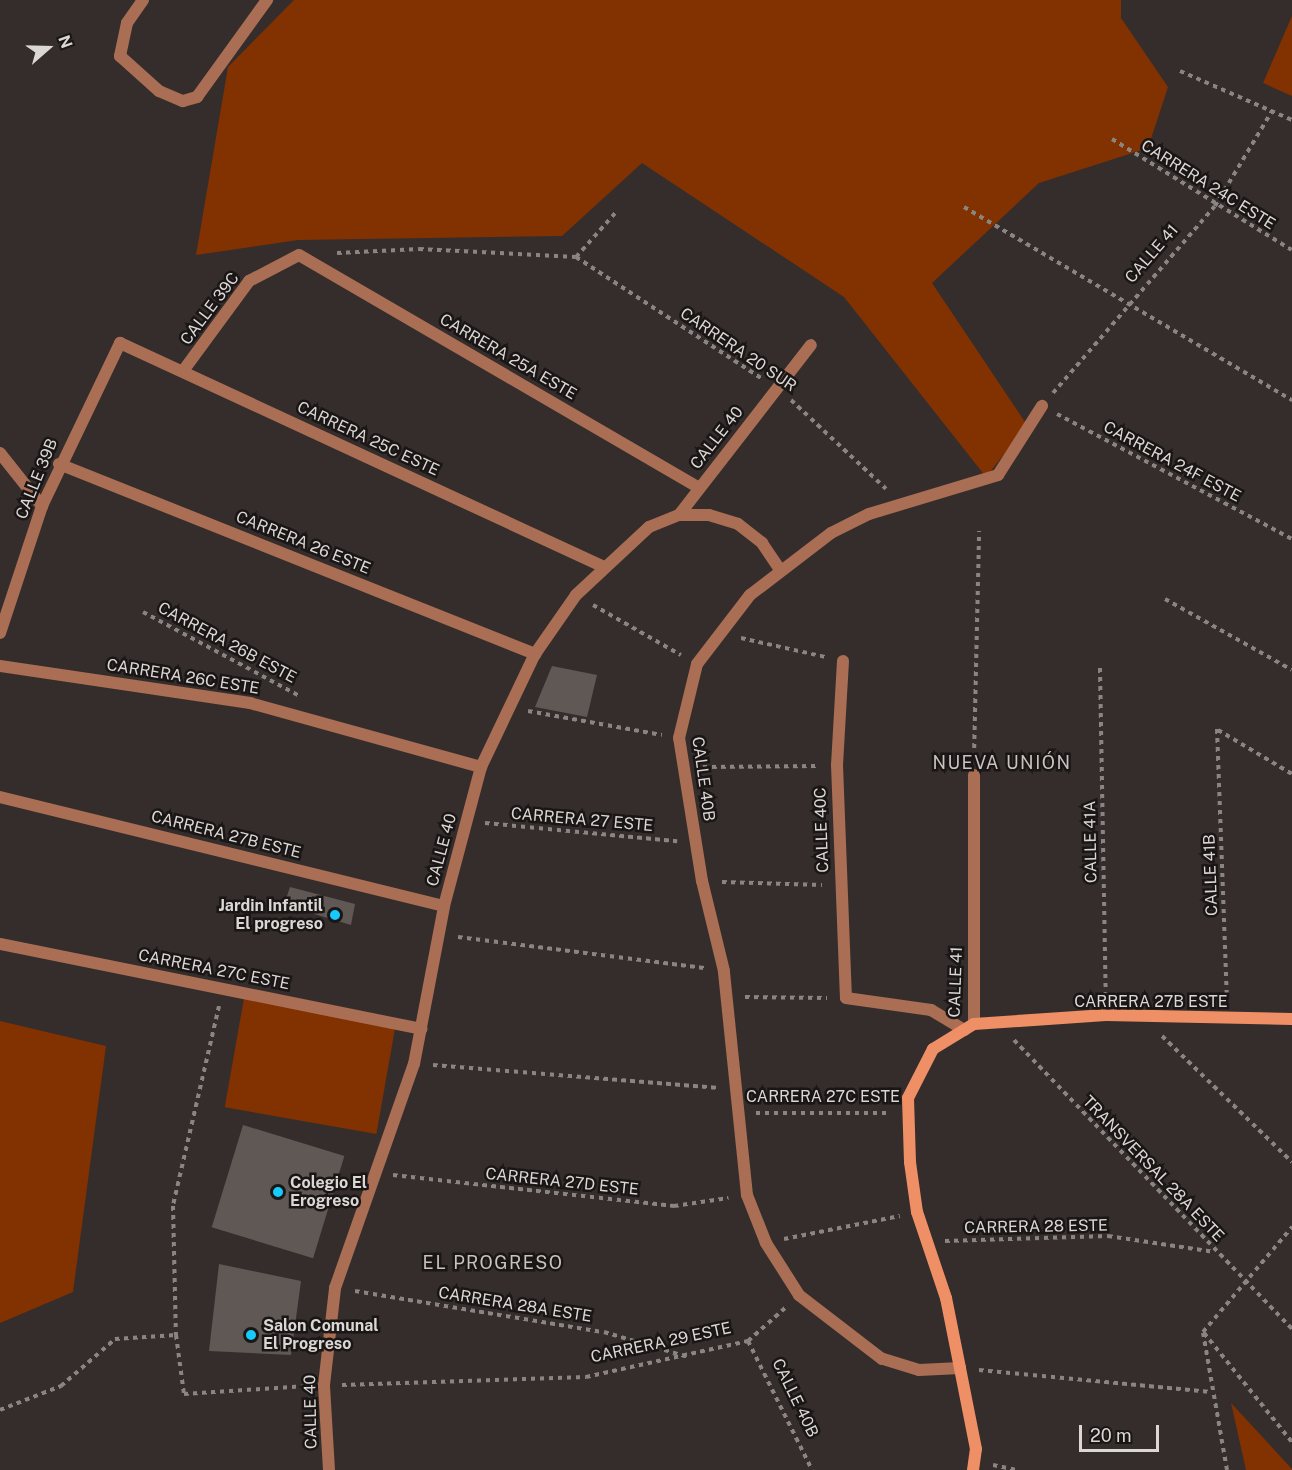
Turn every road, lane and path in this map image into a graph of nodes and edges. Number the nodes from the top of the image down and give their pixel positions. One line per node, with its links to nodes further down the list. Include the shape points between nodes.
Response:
1 (143, 0): 2 (street, via 127,23 120,56 159,92 183,101 197,98)
2 (267, 0)
3 (1180, 71): 4 (path)
4 (1272, 111): 5 (path); 7 (path, CALLE 41)
5 (1292, 120)
6 (1112, 139): 7 (path, CARRERA 24C ESTE)
7 (1215, 206): 10 (path, CARRERA 24C ESTE); 13 (path, CALLE 41)
8 (964, 207): 13 (path)
9 (617, 211): 12 (path)
10 (1292, 250)
11 (299, 255): 12 (path, via 419,249); 16 (street, CALLE 39C, via 249,281); 22 (street, CARRERA 25A ESTE)
12 (576, 257): 17 (path, CARRERA 20 SUR)
13 (1128, 307): 18 (path); 19 (path, CALLE 41)
14 (120, 344): 16 (street, CARRERA 25C ESTE); 21 (street, CALLE 39B)
15 (811, 345): 17 (street, CALLE 40)
16 (183, 371): 28 (street, CARRERA 25C ESTE)
17 (777, 389): 22 (street, CALLE 40); 23 (path, CARRERA 20 SUR, via 848,449)
18 (1292, 400)
19 (1042, 406): 23 (street, CALLE 40B, via 998,475); 27 (path, CARRERA 24F ESTE)
20 (0, 453): 24 (street)
21 (59, 464): 24 (street, CALLE 39B); 35 (street, CARRERA 26 ESTE)
22 (699, 488): 25 (street, CALLE 40)
23 (900, 504): 29 (street, CALLE 40B, via 831,533)
24 (42, 506): 33 (street, CALLE 39B)
25 (679, 516): 28 (street, CALLE 40, via 649,527); 29 (street, via 709,515 738,524 762,543)
26 (979, 531): 48 (path)
27 (1292, 539)
28 (602, 566): 30 (street, CALLE 40)
29 (779, 568): 34 (street, CALLE 40B)
30 (576, 595): 35 (street, CALLE 40); 37 (path)
31 (1165, 599): 40 (path)
32 (143, 612): 41 (path, CARRERA 26B ESTE)
33 (0, 633)
34 (718, 633): 36 (path); 37 (street, CALLE 40B)
35 (535, 654): 42 (street, CALLE 40)
36 (843, 661): 44 (street, CALLE 40C)
37 (697, 664): 43 (street, CALLE 40B)
38 (0, 666): 45 (street, CARRERA 26C ESTE, via 250,703 357,736)
39 (1100, 668): 61 (path, CALLE 41A)
40 (1292, 670)
41 (308, 702)
42 (512, 708): 43 (path); 45 (street, CALLE 40)
43 (679, 738): 46 (street, CALLE 40B)
44 (837, 765): 46 (path); 53 (street, CALLE 40C)
45 (481, 767): 50 (street, CALLE 40)
46 (681, 767): 51 (street, CALLE 40B)
47 (1292, 774): 64 (path, CALLE 41B, via 1217,729)
48 (974, 776): 66 (street, CALLE 41)
49 (0, 797): 54 (street, CARRERA 27B ESTE)
50 (466, 822): 51 (path, CARRERA 27 ESTE); 54 (street, CALLE 40)
51 (696, 843): 52 (street, CALLE 40B)
52 (702, 881): 53 (path); 57 (street, CALLE 40B)
53 (841, 886): 60 (street, CALLE 40C)
54 (444, 906): 55 (street, CALLE 40)
55 (440, 936): 57 (path); 67 (street, CALLE 40)
56 (0, 944): 58 (street, CARRERA 27C ESTE)
57 (724, 971): 59 (street, CALLE 40B)
58 (224, 988): 67 (street, CARRERA 27C ESTE); 85 (path, via 173,1206)
59 (728, 996): 60 (path); 69 (street, CALLE 40B)
60 (846, 998): 66 (street, via 931,1010)
61 (1106, 1015): 62 (street, CARRERA 27B ESTE); 65 (street, CARRERA 27B ESTE)
62 (1143, 1017): 64 (street, CARRERA 27B ESTE); 72 (path)
63 (1292, 1019): 64 (street, CARRERA 27B ESTE)
64 (1228, 1020)
65 (997, 1023): 66 (street, CARRERA 27B ESTE); 79 (path, TRANSVERSAL 28A ESTE)
66 (969, 1027): 71 (street, CALLE 41, via 933,1049 908,1098)
67 (422, 1029): 68 (street, CALLE 40)
68 (414, 1064): 69 (path, CARRERA 27C ESTE); 73 (street, CALLE 40)
69 (734, 1089): 70 (street, CALLE 40B)
70 (737, 1113): 71 (path, CARRERA 27C ESTE); 74 (street, CALLE 40B)
71 (908, 1113): 75 (street, CALLE 41)
72 (1292, 1162)
73 (375, 1173): 74 (path, CARRERA 27D ESTE, via 674,1206); 81 (street, CALLE 40)
74 (747, 1195): 78 (street, CALLE 40B)
75 (917, 1212): 77 (street, CALLE 41); 78 (path)
76 (1292, 1227): 80 (path)
77 (926, 1241): 79 (path, CARRERA 28 ESTE, via 1108,1236); 88 (street, CALLE 41)
78 (766, 1243): 82 (street, CALLE 40B)
79 (1216, 1252): 80 (path, TRANSVERSAL 28A ESTE)
80 (1243, 1280): 83 (path, TRANSVERSAL 28A ESTE); 84 (path)
81 (335, 1287): 87 (path, CARRERA 28A ESTE, via 604,1332); 89 (street, CALLE 40)
82 (799, 1295): 86 (path, CARRERA 29 ESTE); 88 (street, via 900,1368)
83 (1292, 1329)
84 (1203, 1332): 90 (path); 92 (path)
85 (176, 1335): 89 (path, CARRERA 29 ESTE, via 184,1394); 91 (path, via 115,1339 62,1386)
86 (748, 1341): 87 (path, CARRERA 29 ESTE); 94 (path, CALLE 40B)
87 (688, 1358): 89 (path, CARRERA 29 ESTE, via 586,1377)
88 (960, 1368): 90 (path); 95 (street, CALLE 41, via 976,1449)
89 (324, 1385): 93 (street, CALLE 40)
90 (1211, 1392): 96 (path)
91 (0, 1410)
92 (1292, 1442)
93 (329, 1470)
94 (812, 1470)
95 (973, 1470)
96 (1227, 1470)

